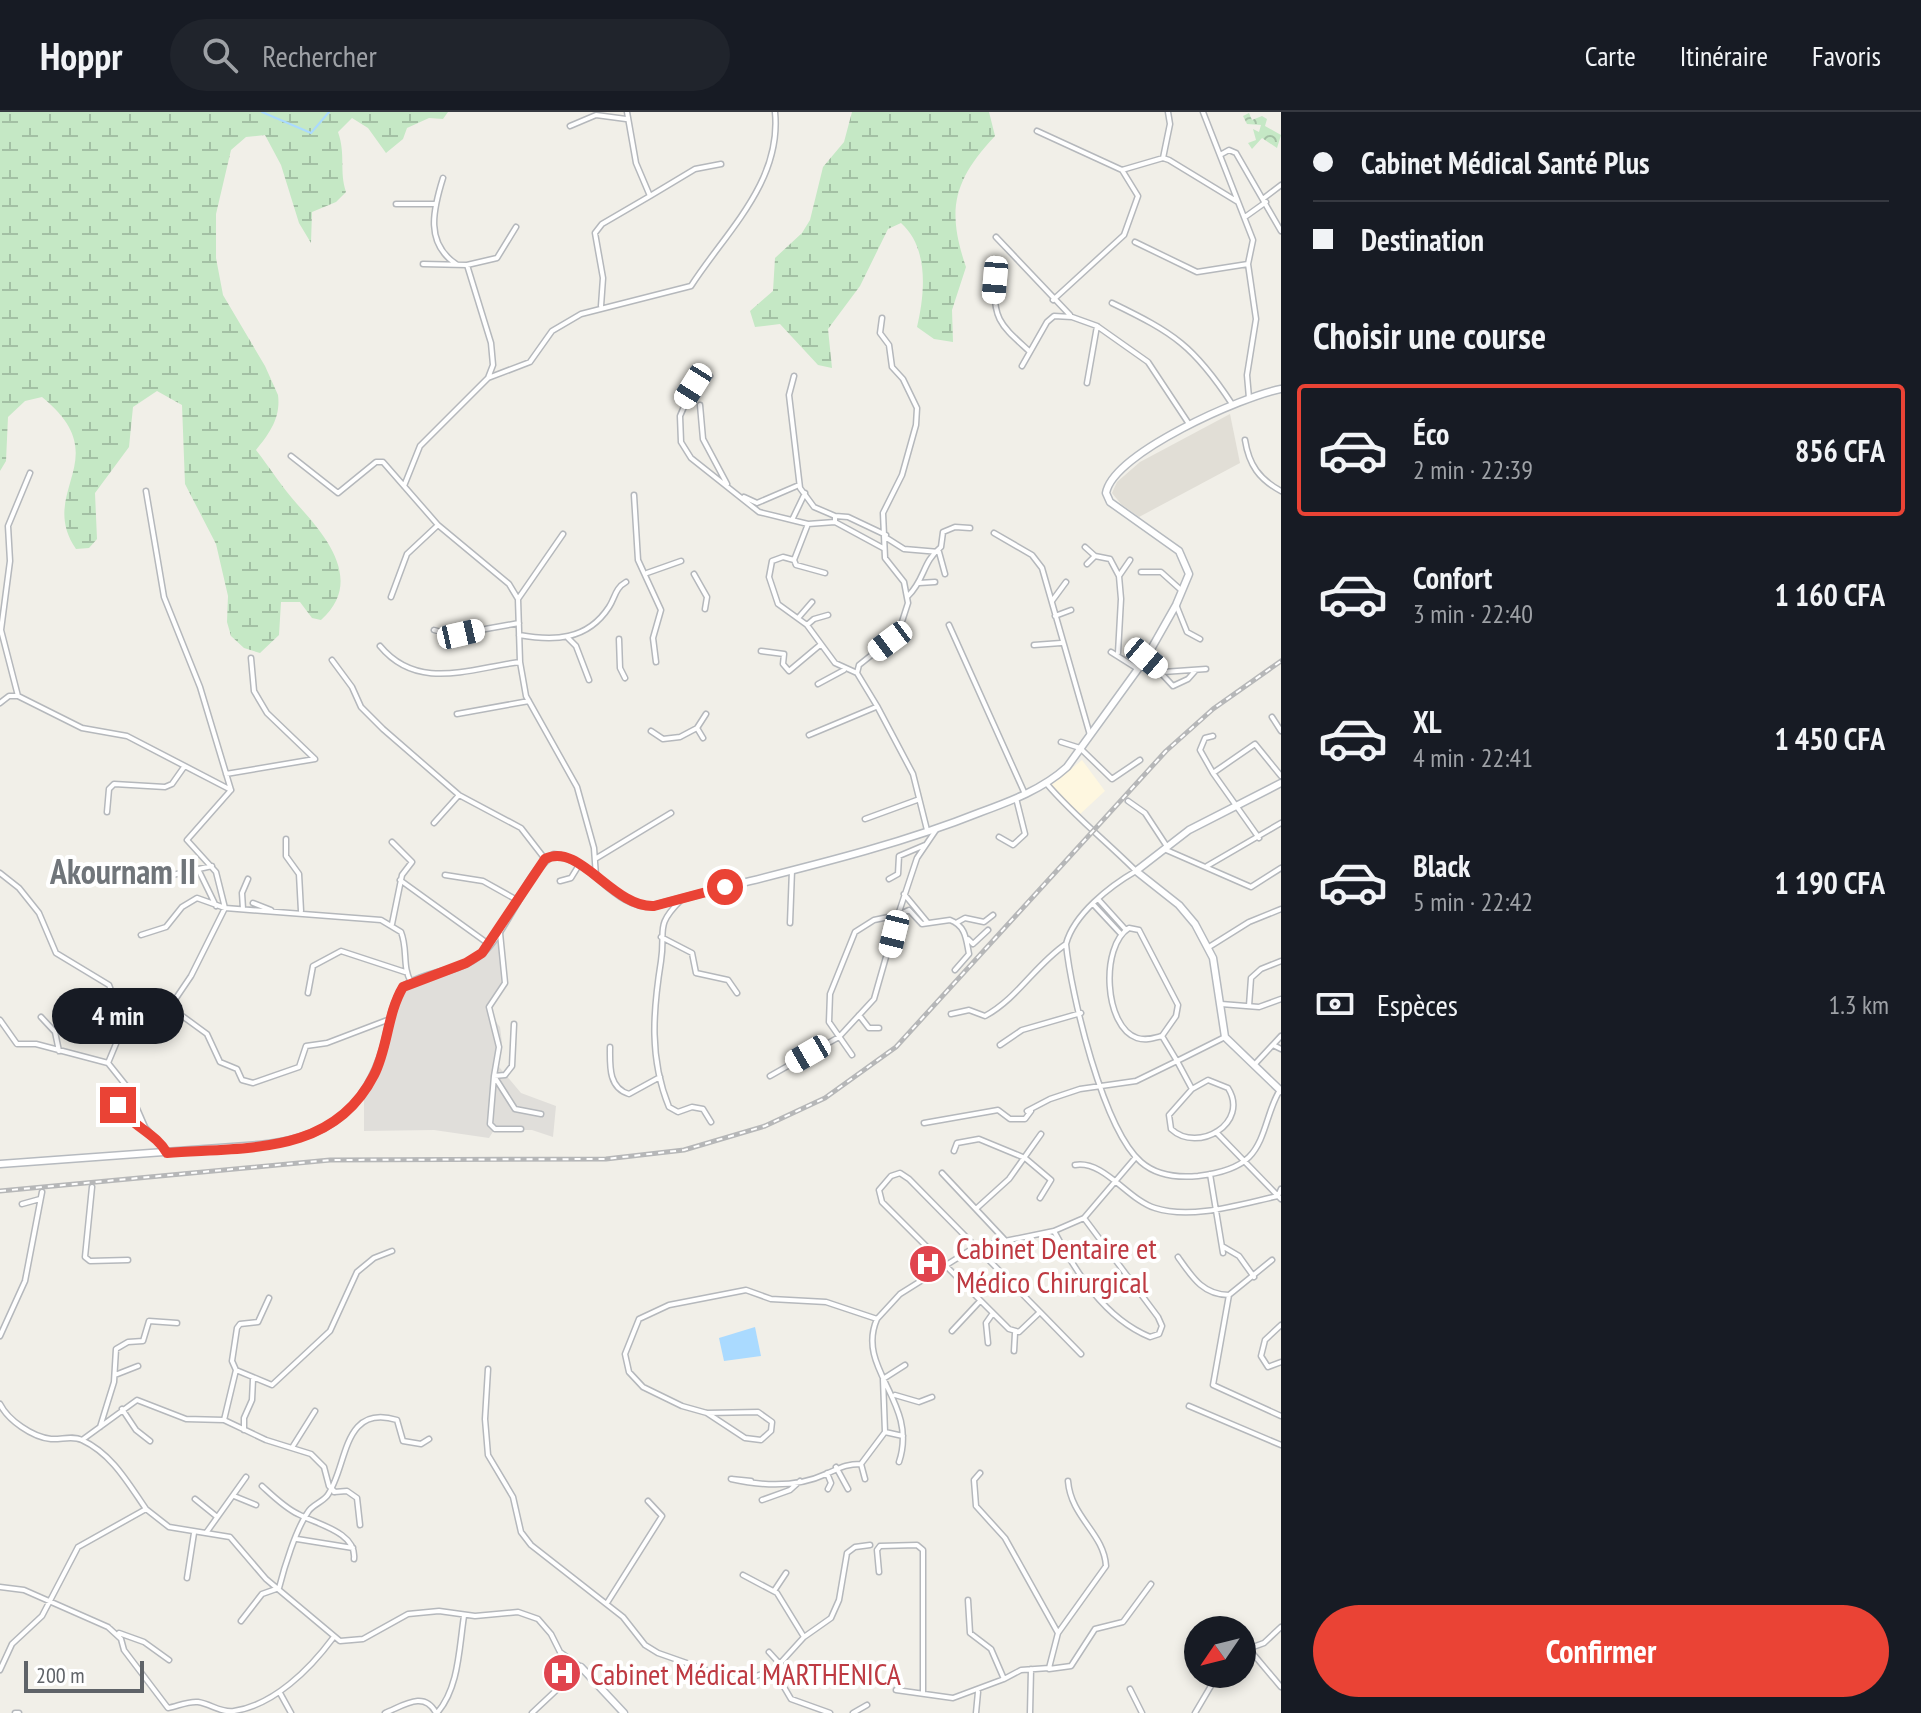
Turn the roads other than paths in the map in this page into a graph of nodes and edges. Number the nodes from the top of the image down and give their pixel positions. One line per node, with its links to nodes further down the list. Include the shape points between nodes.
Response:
1 (627, 112): 5 (street)
2 (775, 112): 32 (street, via 770,160 759,191 691,286)
3 (1168, 112): 9 (street)
4 (1203, 112): 8 (street)
5 (626, 119): 6 (street, via 596,115); 14 (street)
6 (570, 126)
7 (1037, 131): 11 (street)
8 (1220, 155): 15 (street, via 1236,153); 16 (street)
9 (1163, 158): 11 (street); 16 (street)
10 (721, 164): 14 (street, via 695,169)
11 (1122, 170): 30 (street, via 1138,196 1124,235)
12 (443, 178): 18 (street)
13 (1281, 185): 15 (street)
14 (650, 196): 32 (street, via 595,233 603,278)
15 (1265, 200): 19 (street); 20 (street)
16 (1239, 203): 19 (street)
17 (396, 204): 18 (street)
18 (435, 204): 26 (street, via 435,239 444,256)
19 (1245, 217): 27 (street, via 1253,240)
20 (1279, 219): 22 (street)
21 (516, 227): 28 (street, via 497,258)
22 (1281, 231)
23 (996, 237): 30 (street)
24 (1135, 242): 27 (street, via 1197,272)
25 (423, 264): 26 (street)
26 (456, 264): 28 (street)
27 (1248, 264): 43 (street, via 1256,319 1247,375)
28 (467, 265): 40 (street, via 494,355)
29 (995, 280): 36 (street, via 999,322)
30 (1053, 300): 33 (street)
31 (1112, 303): 44 (street, via 1181,340)
32 (601, 307): 40 (street, via 552,331 524,366)
33 (1072, 317): 35 (street); 36 (street, via 1050,319)
34 (882, 318): 65 (street, via 880,333 889,345 889,361 918,414 902,475 883,509)
35 (1097, 326): 41 (street); 46 (street, via 1154,367)
36 (1029, 351): 37 (street)
37 (1022, 366)
38 (710, 376): 52 (street, via 700,379 684,401 679,432 691,458)
39 (794, 376): 50 (street, via 789,395)
40 (488, 378): 51 (street, via 420,446)
41 (1087, 383)
42 (1281, 389): 43 (street)
43 (1249, 398): 44 (street)
44 (1232, 404): 46 (street)
45 (700, 405): 52 (street, via 703,439)
46 (1191, 426): 84 (street, via 1120,468 1106,493 1115,507 1179,551 1189,570)
47 (1245, 440): 54 (street, via 1255,471)
48 (291, 456): 51 (street, via 338,493 379,461)
49 (30, 473): 125 (street, via 8,526 10,561 1,630)
50 (799, 485): 55 (street); 57 (street)
51 (404, 486): 61 (street)
52 (730, 488): 57 (street)
53 (146, 491): 144 (street, via 164,597 200,687)
54 (1281, 491)
55 (805, 493): 58 (street); 59 (street, via 814,507)
56 (634, 495): 75 (street, via 638,560)
57 (756, 506): 58 (street)
58 (793, 518): 60 (street)
59 (835, 519): 60 (street); 65 (street, via 848,517); 67 (street)
60 (808, 524): 70 (street)
61 (438, 525): 86 (street, via 407,554); 87 (street, via 502,577)
62 (970, 528): 68 (street, via 943,532 941,547)
63 (994, 533): 88 (street, via 1038,561)
64 (563, 534): 87 (street)
65 (886, 536): 67 (street); 68 (street, via 904,549)
66 (1085, 547): 69 (street)
67 (883, 548): 85 (street)
68 (932, 553): 78 (street, via 942,556); 83 (street)
69 (1095, 556): 73 (street); 79 (street, via 1110,559)
70 (794, 560): 76 (street); 95 (street, via 777,558 768,571 778,604)
71 (1130, 560): 79 (street)
72 (681, 561): 75 (street)
73 (1087, 564)
74 (1141, 572): 84 (street, via 1161,572)
75 (647, 573): 115 (street, via 661,610 653,638)
76 (825, 573)
77 (694, 574): 91 (street, via 705,592)
78 (945, 574)
79 (1119, 576): 110 (street)
80 (626, 582): 101 (street, via 599,618)
81 (935, 582): 83 (street)
82 (1066, 582): 88 (street)
83 (919, 583): 85 (street)
84 (1183, 592): 90 (street)
85 (908, 596): 121 (street, via 898,634 859,665)
86 (391, 597)
87 (518, 599): 96 (street)
88 (1052, 601): 94 (street)
89 (812, 602): 95 (street)
90 (1176, 605): 103 (street, via 1187,632); 112 (street)
91 (705, 609)
92 (1071, 610): 94 (street)
93 (828, 615): 97 (street)
94 (1055, 616): 104 (street)
95 (799, 617): 97 (street)
96 (519, 623): 99 (street, via 452,635); 100 (street)
97 (807, 625): 105 (street)
98 (949, 625): 149 (street)
99 (434, 630)
100 (519, 635): 101 (street); 114 (street)
101 (568, 638): 123 (street)
102 (619, 639): 122 (street)
103 (1200, 639)
104 (1061, 643): 106 (street); 136 (street)
105 (820, 645): 108 (street, via 789,671 784,654); 118 (street)
106 (1034, 645)
107 (380, 646): 114 (street, via 396,663 427,673 465,674)
108 (761, 651)
109 (1111, 652): 110 (street)
110 (1118, 653): 116 (street)
111 (251, 658): 144 (street, via 254,691 267,713 315,759)
112 (1146, 658): 116 (street); 120 (street)
113 (332, 660): 150 (street, via 361,707)
114 (520, 662): 126 (street)
115 (656, 662)
116 (1138, 669): 136 (street)
117 (1206, 669): 119 (street)
118 (845, 670): 121 (street); 124 (street)
119 (1196, 670): 120 (street); 120 (street, via 1176,687)
120 (1163, 672)
121 (857, 673): 128 (street)
122 (625, 678)
123 (589, 680)
124 (818, 684)
125 (18, 696): 127 (street); 142 (street, via 82,728 127,736)
126 (529, 701): 129 (street); 169 (street, via 577,787)
127 (0, 703)
128 (877, 706): 135 (street); 152 (street, via 913,774)
129 (457, 714)
130 (706, 714): 132 (street)
131 (1272, 717): 134 (street)
132 (697, 728): 133 (street, via 663,739); 138 (street)
133 (651, 731)
134 (1281, 731)
135 (809, 735)
136 (1090, 735): 140 (street)
137 (1213, 736): 143 (street, via 1205,738 1200,750)
138 (703, 738)
139 (1061, 742): 140 (street)
140 (1080, 748): 141 (street, via 1112,779); 146 (street)
141 (1140, 760)
142 (184, 767): 148 (street); 155 (street, via 165,787 114,784)
143 (1213, 773): 145 (street, via 1255,744); 154 (street)
144 (226, 774): 148 (street)
145 (1281, 776)
146 (1046, 783): 149 (street); 176 (street, via 1077,819)
147 (1281, 783): 154 (street)
148 (231, 790): 171 (street, via 187,840)
149 (1025, 794): 151 (street)
150 (459, 795): 158 (street); 168 (street, via 521,828)
151 (1016, 798): 160 (street); 162 (street, via 1025,834 1013,845)
152 (917, 800): 157 (street); 161 (street)
153 (1128, 801): 167 (street, via 1145,813)
154 (1234, 804): 163 (street); 167 (street)
155 (107, 812)
156 (671, 813): 169 (street)
157 (865, 819)
158 (434, 823)
159 (1281, 823): 163 (street)
160 (936, 830): 161 (street); 166 (street)
161 (927, 833): 175 (street)
162 (999, 837)
163 (1259, 838): 172 (street)
164 (286, 839): 196 (street, via 286,856 299,874)
165 (392, 842): 183 (street, via 412,862)
166 (925, 845): 182 (street, via 899,856 898,874); 185 (street)
167 (1164, 847): 172 (street); 176 (street)
168 (545, 859): 170 (street, via 559,855); 188 (street)
169 (595, 859): 180 (street)
170 (579, 865): 180 (street); 184 (street, via 571,878)
171 (212, 866): 174 (street); 192 (street)
172 (1205, 867): 173 (street, via 1251,887)
173 (1281, 868)
174 (198, 869): 178 (street, via 168,876 144,870); 191 (street)
175 (792, 870): 186 (street); 199 (street)
176 (1136, 871): 187 (street); 212 (street, via 1179,905)
177 (0, 873): 229 (street, via 39,913 56,953 109,985)
178 (119, 875)
179 (445, 875): 188 (street, via 483,881)
180 (596, 876): 186 (street, via 642,906)
181 (248, 879): 193 (street)
182 (889, 879)
183 (400, 880): 201 (street); 211 (street)
184 (560, 881)
185 (904, 894): 197 (street); 202 (street)
186 (683, 898): 208 (street, via 668,913)
187 (1098, 899): 190 (street); 204 (street)
188 (519, 901): 205 (street)
189 (253, 903): 195 (street)
190 (1093, 904): 206 (street); 210 (street)
191 (216, 906): 192 (street); 207 (street, via 192,899 166,927)
192 (225, 908): 193 (street); 222 (street)
193 (243, 909): 195 (street)
194 (1281, 909): 212 (street)
195 (273, 911): 196 (street)
196 (301, 911): 201 (street)
197 (898, 915): 202 (street, via 909,910); 225 (street, via 878,989); 234 (street, via 874,920 855,932 827,1003 829,1022)
198 (993, 915): 200 (street, via 984,922 965,918)
199 (790, 923)
200 (956, 923): 202 (street); 209 (street)
201 (392, 924): 215 (street, via 403,938)
202 (930, 925)
203 (988, 930): 209 (street, via 973,944)
204 (1126, 930): 206 (street); 232 (street, via 1139,930 1173,992 1177,1011)
205 (500, 931): 211 (street); 245 (street, via 505,983 489,1007 499,1047)
206 (1121, 934): 232 (street, via 1109,968 1118,1019 1136,1037)
207 (141, 935)
208 (660, 937): 218 (street, via 692,953 696,973 725,979); 247 (street, via 653,1006)
209 (967, 937): 214 (street, via 968,958)
210 (1066, 944): 223 (street); 224 (street, via 992,1012)
211 (490, 945): 216 (street, via 466,963)
212 (1209, 947): 220 (street)
213 (1281, 961): 221 (street, via 1251,978)
214 (955, 970)
215 (405, 972): 216 (street); 217 (street, via 341,951 313,966)
216 (411, 982): 227 (street, via 400,991)
217 (308, 993)
218 (737, 993)
219 (1281, 999): 221 (street)
220 (1219, 1003): 221 (street); 235 (street)
221 (1249, 1006)
222 (170, 1007): 227 (street, via 211,1039 220,1062 253,1083 299,1067 306,1046); 229 (street, via 147,1005)
223 (1081, 1013): 236 (street, via 1022,1030); 248 (street)
224 (951, 1014)
225 (859, 1015): 231 (street, via 869,1028); 234 (street)
226 (41, 1017): 240 (street, via 55,1032)
227 (390, 1019): 260 (street, via 376,1072 362,1096 314,1135 291,1142)
228 (0, 1020): 240 (street, via 13,1042)
229 (123, 1022): 243 (street)
230 (514, 1024): 245 (street, via 512,1066 505,1075)
231 (879, 1028)
232 (1162, 1036): 242 (street)
233 (1281, 1036): 237 (street)
234 (839, 1037): 241 (street); 246 (street)
235 (1225, 1037): 242 (street); 244 (street)
236 (1000, 1045)
237 (1273, 1045): 239 (street); 244 (street)
238 (610, 1047): 247 (street, via 613,1080 624,1093)
239 (1281, 1049)
240 (59, 1051): 243 (street)
241 (852, 1055)
242 (1177, 1061): 248 (street, via 1136,1081); 250 (street)
243 (108, 1063): 258 (street, via 126,1084 138,1115)
244 (1253, 1065): 251 (street)
245 (494, 1076): 252 (street, via 515,1109); 255 (street, via 491,1127)
246 (770, 1076)
247 (660, 1077): 253 (street, via 673,1111 703,1109)
248 (1100, 1084): 254 (street, via 1050,1099 1025,1119 1010,1119 998,1110); 261 (street, via 1116,1127)
249 (114, 1089): 258 (street, via 125,1115)
250 (1192, 1089): 256 (street, via 1216,1080 1232,1094 1232,1115); 256 (street, via 1169,1115 1171,1129 1191,1140)
251 (1280, 1091): 263 (street, via 1257,1145)
252 (541, 1114)
253 (711, 1122)
254 (924, 1123)
255 (521, 1129)
256 (1216, 1132): 263 (street)
257 (1041, 1134): 262 (street)
258 (156, 1139): 260 (street)
259 (954, 1151): 262 (street, via 957,1143 977,1138)
260 (167, 1153): 264 (street)
261 (1136, 1157): 267 (street, via 1167,1175); 268 (street)
262 (1025, 1158): 272 (street, via 1051,1180); 277 (street)
263 (1242, 1163): 267 (street); 273 (street)
264 (0, 1164)
265 (1075, 1165): 268 (street, via 1094,1167)
266 (942, 1173): 277 (street)
267 (1210, 1174): 276 (street)
268 (1115, 1183): 276 (street, via 1157,1209 1189,1212); 278 (street)
269 (92, 1187): 284 (street, via 85,1257)
270 (1281, 1189): 273 (street)
271 (42, 1192): 274 (street)
272 (1040, 1198)
273 (1279, 1198): 276 (street)
274 (40, 1199): 275 (street); 298 (street, via 25,1281)
275 (22, 1204)
276 (1216, 1207): 287 (street, via 1222,1250 1239,1256)
277 (977, 1208): 280 (street)
278 (1084, 1218): 279 (street); 279 (street, via 1158,1317 1159,1334 1139,1332 1103,1304)
279 (1054, 1231): 280 (street)
280 (1004, 1239): 281 (street)
281 (975, 1247): 286 (street); 286 (street, via 909,1179 900,1173 891,1176 879,1190 882,1202); 291 (street)
282 (392, 1251): 308 (street, via 357,1272 340,1315 309,1354 272,1385)
283 (1178, 1257): 288 (street, via 1204,1289)
284 (128, 1260)
285 (1272, 1260): 287 (street)
286 (944, 1264): 290 (street); 293 (street, via 900,1294)
287 (1254, 1277): 288 (street)
288 (1229, 1295): 318 (street, via 1213,1385)
289 (269, 1298): 306 (street, via 256,1323 239,1325 233,1341)
290 (980, 1301): 292 (street); 296 (street)
291 (1040, 1312): 297 (street); 301 (street)
292 (993, 1313): 297 (street); 299 (street, via 986,1323)
293 (877, 1319): 309 (street, via 873,1343); 317 (street, via 826,1302 771,1299 746,1290 644,1314 628,1341 629,1372 661,1399)
294 (177, 1323): 307 (street, via 146,1323 143,1341 115,1350)
295 (1281, 1325): 302 (street, via 1265,1340 1261,1356 1268,1367)
296 (952, 1331)
297 (1015, 1332): 300 (street)
298 (0, 1336)
299 (988, 1343)
300 (1014, 1351)
301 (1081, 1354)
302 (1281, 1362)
303 (905, 1365): 309 (street)
304 (138, 1366): 307 (street)
305 (488, 1369): 368 (street, via 488,1455 513,1497 521,1532 544,1557)
306 (236, 1370): 308 (street); 319 (street)
307 (115, 1375): 320 (street)
308 (253, 1378): 321 (street)
309 (883, 1379): 310 (street); 322 (street)
310 (893, 1394): 311 (street, via 919,1402); 323 (street)
311 (932, 1397)
312 (0, 1404): 316 (street)
313 (1189, 1406): 327 (street)
314 (122, 1409): 319 (street, via 141,1399 186,1419); 320 (street); 326 (street)
315 (315, 1411): 328 (street)
316 (2, 1413): 325 (street, via 42,1437)
317 (707, 1413): 317 (street, via 758,1412 770,1419 771,1431 761,1440 751,1440)
318 (1281, 1416)
319 (224, 1420): 321 (street)
320 (100, 1427): 325 (street)
321 (244, 1430): 328 (street)
322 (885, 1432): 323 (street); 330 (street)
323 (903, 1436): 329 (street)
324 (429, 1439): 342 (street, via 421,1444 403,1441 397,1420 373,1417 354,1431)
325 (82, 1440): 348 (street, via 117,1467)
326 (150, 1441)
327 (1281, 1445)
328 (293, 1446): 342 (street, via 324,1467)
329 (899, 1462)
330 (861, 1464): 331 (street); 335 (street)
331 (836, 1467): 332 (street); 341 (street)
332 (827, 1473): 337 (street); 340 (street)
333 (980, 1473): 373 (street, via 974,1480 976,1506 1005,1538)
334 (246, 1477): 343 (street)
335 (865, 1479)
336 (751, 1481): 337 (street, via 777,1486)
337 (800, 1481): 345 (street)
338 (1068, 1481): 373 (street, via 1070,1502 1103,1548 1106,1566)
339 (262, 1486): 350 (street)
340 (828, 1489)
341 (848, 1489)
342 (332, 1490): 350 (street); 351 (street, via 357,1498)
343 (234, 1496): 347 (street); 349 (street)
344 (195, 1499): 349 (street)
345 (762, 1500)
346 (648, 1501): 368 (street, via 662,1516)
347 (256, 1505)
348 (146, 1509): 352 (street, via 164,1524); 366 (street, via 78,1547)
349 (216, 1516): 353 (street)
350 (305, 1517): 354 (street); 356 (street, via 337,1531)
351 (360, 1525)
352 (194, 1533): 353 (street); 361 (street)
353 (206, 1533): 364 (street, via 230,1537)
354 (297, 1539): 356 (street); 364 (street)
355 (870, 1545): 374 (street, via 847,1553 835,1612)
356 (353, 1548): 357 (street)
357 (354, 1559)
358 (879, 1572): 394 (street, via 880,1546 917,1545 923,1550)
359 (786, 1573): 365 (street)
360 (743, 1575): 365 (street)
361 (187, 1578)
362 (1151, 1584): 384 (street, via 1123,1622 1092,1632 1071,1666)
363 (0, 1587): 366 (street)
364 (279, 1588): 370 (street, via 262,1594); 375 (street)
365 (774, 1591): 374 (street)
366 (49, 1600): 371 (street); 379 (street, via 42,1616)
367 (968, 1600): 388 (street, via 970,1633 991,1649)
368 (607, 1603): 387 (street, via 645,1645 680,1663 732,1679)
369 (464, 1616): 375 (street, via 439,1611 408,1614 353,1642); 383 (street, via 534,1616 560,1652); 400 (street, via 448,1701)
370 (241, 1621)
371 (108, 1627): 381 (street); 395 (street, via 123,1640 124,1650 168,1708 199,1702 235,1711)
372 (1281, 1627): 376 (street)
373 (1058, 1633): 384 (street)
374 (804, 1637): 382 (street)
375 (333, 1638): 395 (street)
376 (1256, 1646)
377 (769, 1652): 382 (street)
378 (0, 1654): 379 (street)
379 (7, 1655): 386 (street)
380 (1256, 1657): 389 (street)
381 (169, 1660)
382 (779, 1663): 387 (street)
383 (581, 1667): 401 (street); 402 (street)
384 (1049, 1668): 385 (street)
385 (1031, 1669): 388 (street); 406 (street)
386 (0, 1670)
387 (774, 1670): 397 (street, via 791,1699)
388 (1004, 1679): 393 (street)
389 (1281, 1687)
390 (1210, 1688): 408 (street)
391 (1130, 1689): 407 (street)
392 (896, 1690): 394 (street)
393 (978, 1690): 394 (street, via 953,1698); 405 (street)
394 (923, 1692)
395 (280, 1693): 398 (street)
396 (867, 1705): 404 (street)
397 (816, 1712): 403 (street)
398 (291, 1713)
399 (385, 1713): 400 (street, via 422,1700)
400 (436, 1713)
401 (532, 1713)
402 (624, 1713)
403 (830, 1713)
404 (853, 1713)
405 (976, 1713)
406 (1030, 1713)
407 (1142, 1713)
408 (1195, 1713)

